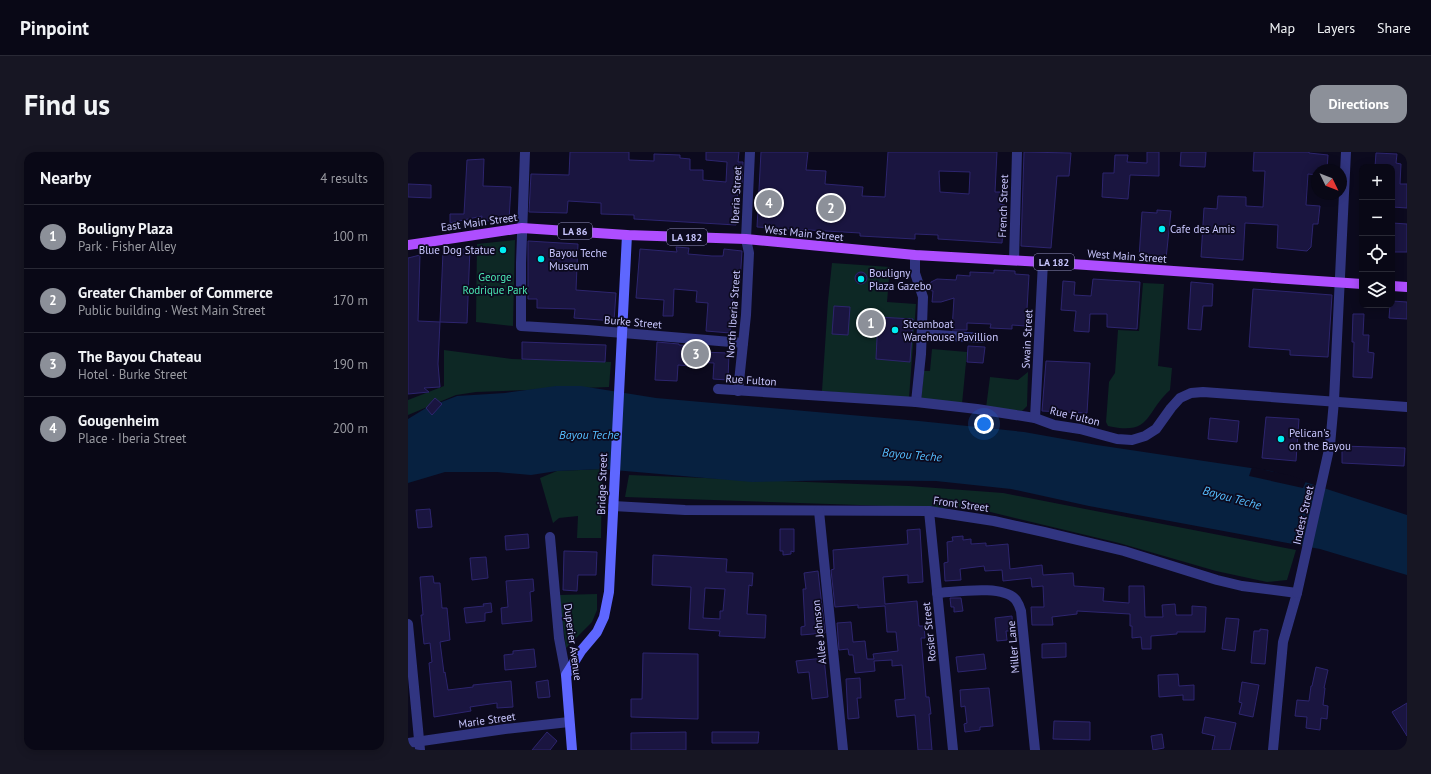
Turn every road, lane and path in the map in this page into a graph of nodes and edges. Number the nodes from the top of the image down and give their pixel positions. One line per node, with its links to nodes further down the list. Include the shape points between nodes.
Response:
1 (525, 152): 5 (street)
2 (750, 152): 7 (street, Iberia Street)
3 (1017, 152): 10 (street, French Street)
4 (1346, 152): 12 (street, Indest Street)
5 (522, 228): 6 (main road, East Main Street / LA 86); 8 (main road, East Main Street); 16 (street, Burke Street, via 520,326)
6 (627, 235): 7 (main road, East Main Street / LA 182); 16 (main road, Bridge Street)
7 (746, 239): 9 (main road, West Main Street / LA 182); 19 (street, North Iberia Street, via 749,253)
8 (408, 246)
9 (916, 255): 10 (main road, West Main Street / LA 182); 17 (street, via 915,272 923,297)
10 (1014, 260): 11 (main road, West Main Street / LA 182)
11 (1044, 262): 12 (main road, West Main Street / LA 182); 25 (street, Swain Street)
12 (1339, 282): 13 (main road, West Main Street / LA 182); 22 (street, Indest Street)
13 (1359, 284)
14 (1395, 286): 15 (main road)
15 (1407, 287)
16 (622, 333): 19 (street, Burke Street); 26 (main road, Bridge Street)
17 (922, 334): 18 (street); 23 (street)
18 (982, 338)
19 (743, 343): 21 (street, North Iberia Street)
20 (718, 390): 21 (street, Rue Fulton)
21 (738, 391): 23 (street, Rue Fulton)
22 (1334, 401): 24 (street, Rue Fulton); 25 (street, Rue Fulton, via 1191,393 1180,398 1156,429 1132,440 1054,425); 31 (street, Indest Street, via 1330,445)
23 (916, 402): 25 (street, Rue Fulton)
24 (1407, 407)
25 (1035, 418)
26 (613, 506): 27 (street, Front Street, via 685,510); 33 (main road, Bridge Street, via 609,592 604,617 597,632 580,651)
27 (819, 511): 28 (street, Front Street); 38 (street, Allée Johnson)
28 (929, 511): 30 (street, Rosier Street); 31 (street, Front Street, via 994,521 1124,551 1242,586)
29 (550, 537): 33 (street, Duperier Avenue, via 559,638)
30 (937, 593): 39 (street, Rosier Street); 40 (street, Miller Lane, via 991,590 1004,592 1015,599 1021,611)
31 (1297, 593): 41 (street, Indest Street, via 1283,642)
32 (408, 624): 36 (street)
33 (566, 675): 34 (main road, Duperier Avenue)
34 (569, 722): 36 (street, Marie Street, via 505,729); 37 (main road, Duperier Avenue)
35 (408, 742): 36 (street, Marie Street)
36 (419, 746)
37 (572, 750)
38 (843, 750)
39 (953, 750)
40 (1035, 750)
41 (1273, 750)

